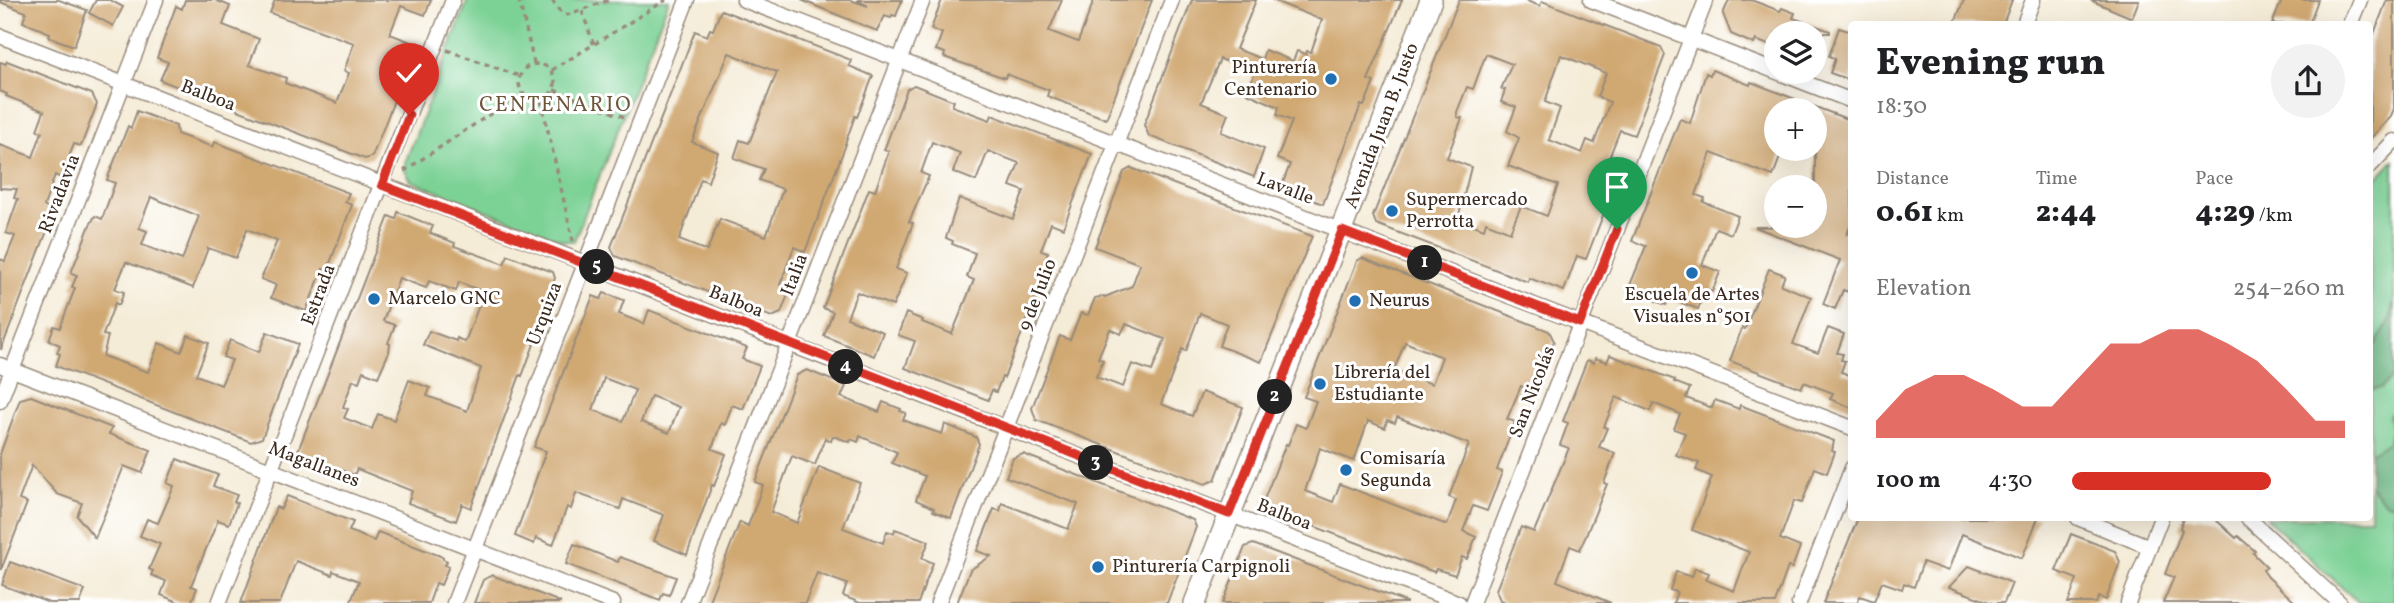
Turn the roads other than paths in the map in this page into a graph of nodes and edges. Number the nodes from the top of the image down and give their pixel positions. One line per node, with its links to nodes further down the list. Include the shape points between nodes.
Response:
1 (156, 0): 17 (street, Rivadavia)
2 (453, 0): 22 (street, Estrada)
3 (687, 0): 24 (street, Urquiza)
4 (744, 0): 16 (street, Lavalle)
5 (923, 0): 16 (street, Italia)
6 (1172, 0): 20 (street, 9 de Julio)
7 (1431, 0): 23 (main road, Avenida Juan B. Justo)
8 (1591, 0): 15 (street)
9 (1706, 0): 15 (street, San Nicolás)
10 (2033, 0): 12 (street)
11 (2360, 0): 13 (street)
12 (2025, 21)
13 (2351, 21)
14 (0, 36): 17 (street, Balboa)
15 (1691, 39): 18 (street); 25 (street, San Nicolás)
16 (899, 61): 20 (street, Lavalle); 26 (street, Italia)
17 (124, 83): 22 (street, Balboa); 27 (street, Rivadavia)
18 (1848, 99)
19 (2394, 141): 21 (street)
20 (1116, 145): 23 (street, Lavalle); 30 (street, 9 de Julio)
21 (2373, 163)
22 (382, 185): 24 (street, Balboa); 31 (street, Estrada)
23 (1342, 231): 25 (street, Lavalle); 33 (main road, Avenida Juan B. Justo)
24 (585, 262): 26 (street, Balboa); 38 (street, Urquiza)
25 (1580, 323): 29 (street, Lavalle); 46 (street, San Nicolás)
26 (789, 344): 30 (street, Balboa); 42 (street, Italia)
27 (6, 367): 28 (street, Rivadavia); 31 (street, Magallanes)
28 (0, 401)
29 (1848, 426)
30 (1005, 428): 33 (street, Balboa); 43 (street, 9 de Julio)
31 (271, 469): 38 (street, Magallanes); 39 (street, Estrada)
32 (1848, 478): 47 (street)
33 (1229, 514): 44 (main road, Avenida Juan B. Justo); 45 (street, Balboa)
34 (2085, 521): 37 (street)
35 (2160, 521): 37 (street)
36 (2251, 521): 49 (street)
37 (2150, 547): 48 (street)
38 (475, 548): 40 (street, Urquiza); 41 (street, Magallanes)
39 (219, 603)
40 (454, 603)
41 (613, 603)
42 (688, 603)
43 (938, 603)
44 (1195, 603)
45 (1459, 603)
46 (1472, 603)
47 (1799, 603)
48 (2128, 603)
49 (2340, 603)

